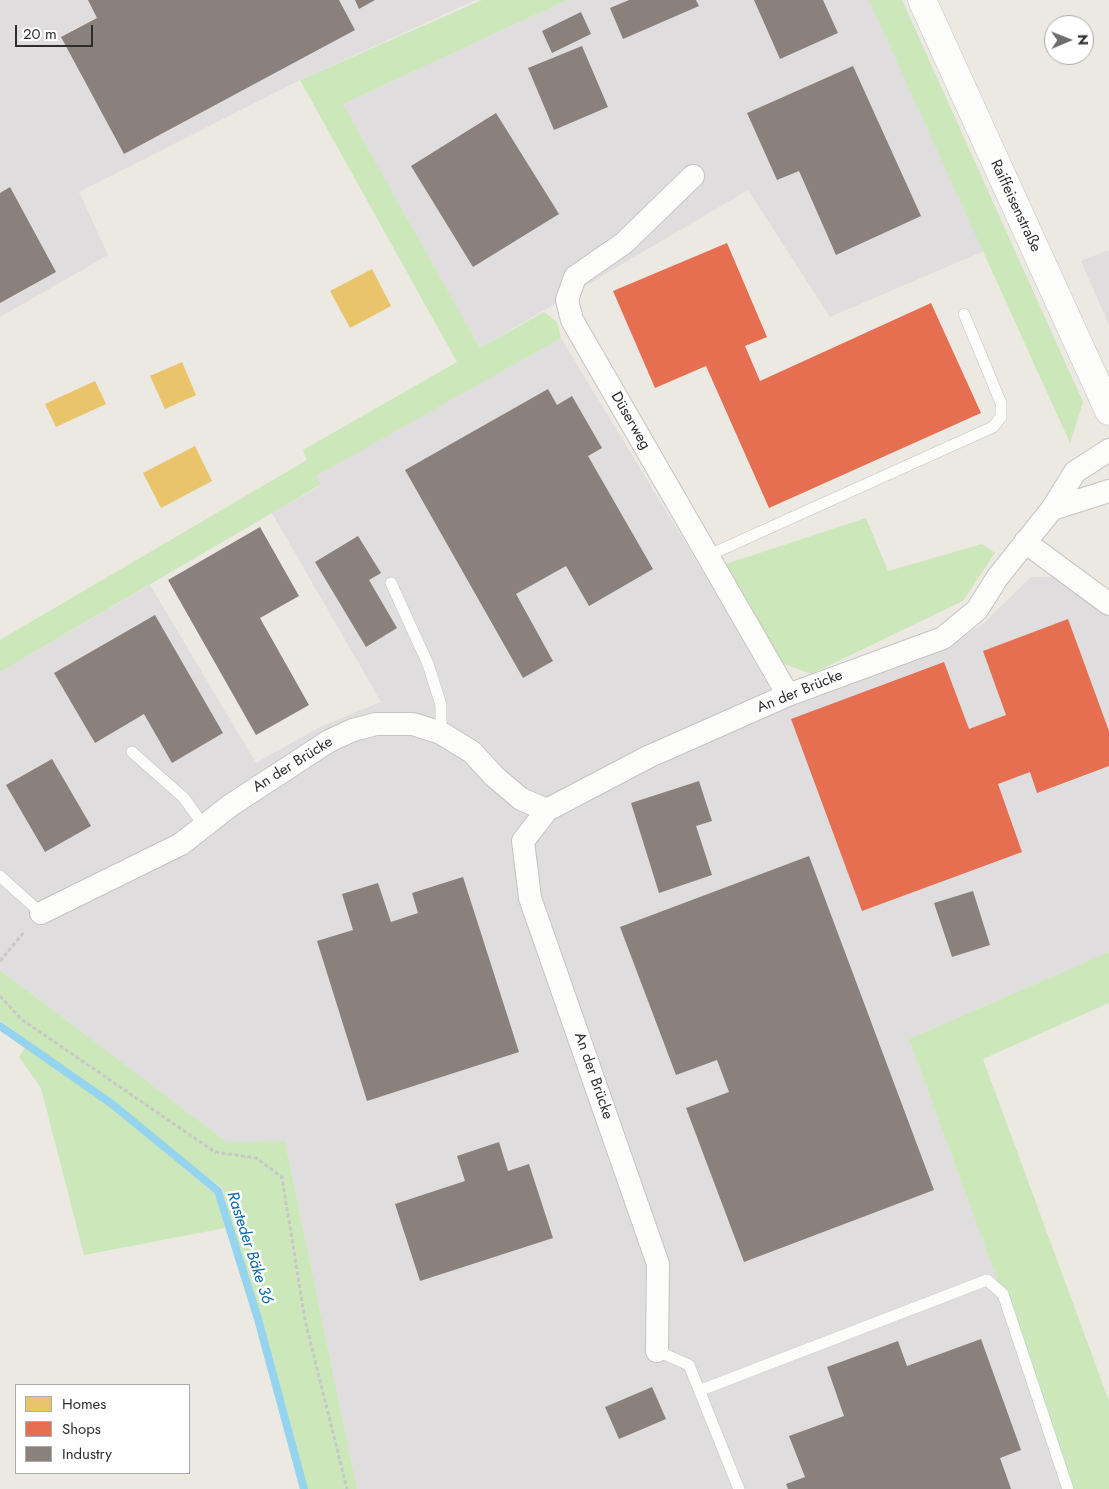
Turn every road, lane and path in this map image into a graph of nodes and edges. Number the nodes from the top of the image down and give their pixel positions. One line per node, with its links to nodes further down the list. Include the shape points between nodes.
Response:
1 (922, 0): 4 (main road, Raiffeisenstraße)
2 (693, 176): 9 (street, Düserweg, via 624,243 575,277 567,300 572,320)
3 (964, 314): 9 (lane, via 1001,403 998,422 980,434)
4 (1109, 411)
5 (1109, 450): 7 (street, An der Brücke, via 1075,472)
6 (1109, 491): 7 (street)
7 (1052, 508): 8 (street, An der Brücke)
8 (1025, 542): 11 (street); 12 (street, An der Brücke, via 996,578 977,610 943,638)
9 (707, 556): 12 (street, Düserweg)
10 (391, 583): 13 (lane, via 428,664 441,705)
11 (1109, 604)
12 (788, 695): 15 (street, An der Brücke, via 648,757)
13 (441, 733): 15 (street, An der Brücke, via 472,752 520,799); 16 (street, An der Brücke, via 413,724 376,724 353,730 329,741 266,781)
14 (132, 752): 16 (lane, via 184,798)
15 (546, 810): 21 (street, An der Brücke, via 523,841 530,898 658,1264)
16 (204, 826): 18 (street, An der Brücke, via 181,844)
17 (0, 876): 18 (lane)
18 (41, 913): 19 (path)
19 (0, 961)
20 (0, 996): 23 (path, via 21,1019 215,1152 256,1158 282,1177 305,1320)
21 (657, 1351): 22 (lane, via 689,1364)
22 (701, 1390): 24 (lane); 25 (lane, via 987,1280 1003,1294)
23 (347, 1489)
24 (739, 1489)
25 (1068, 1489)

